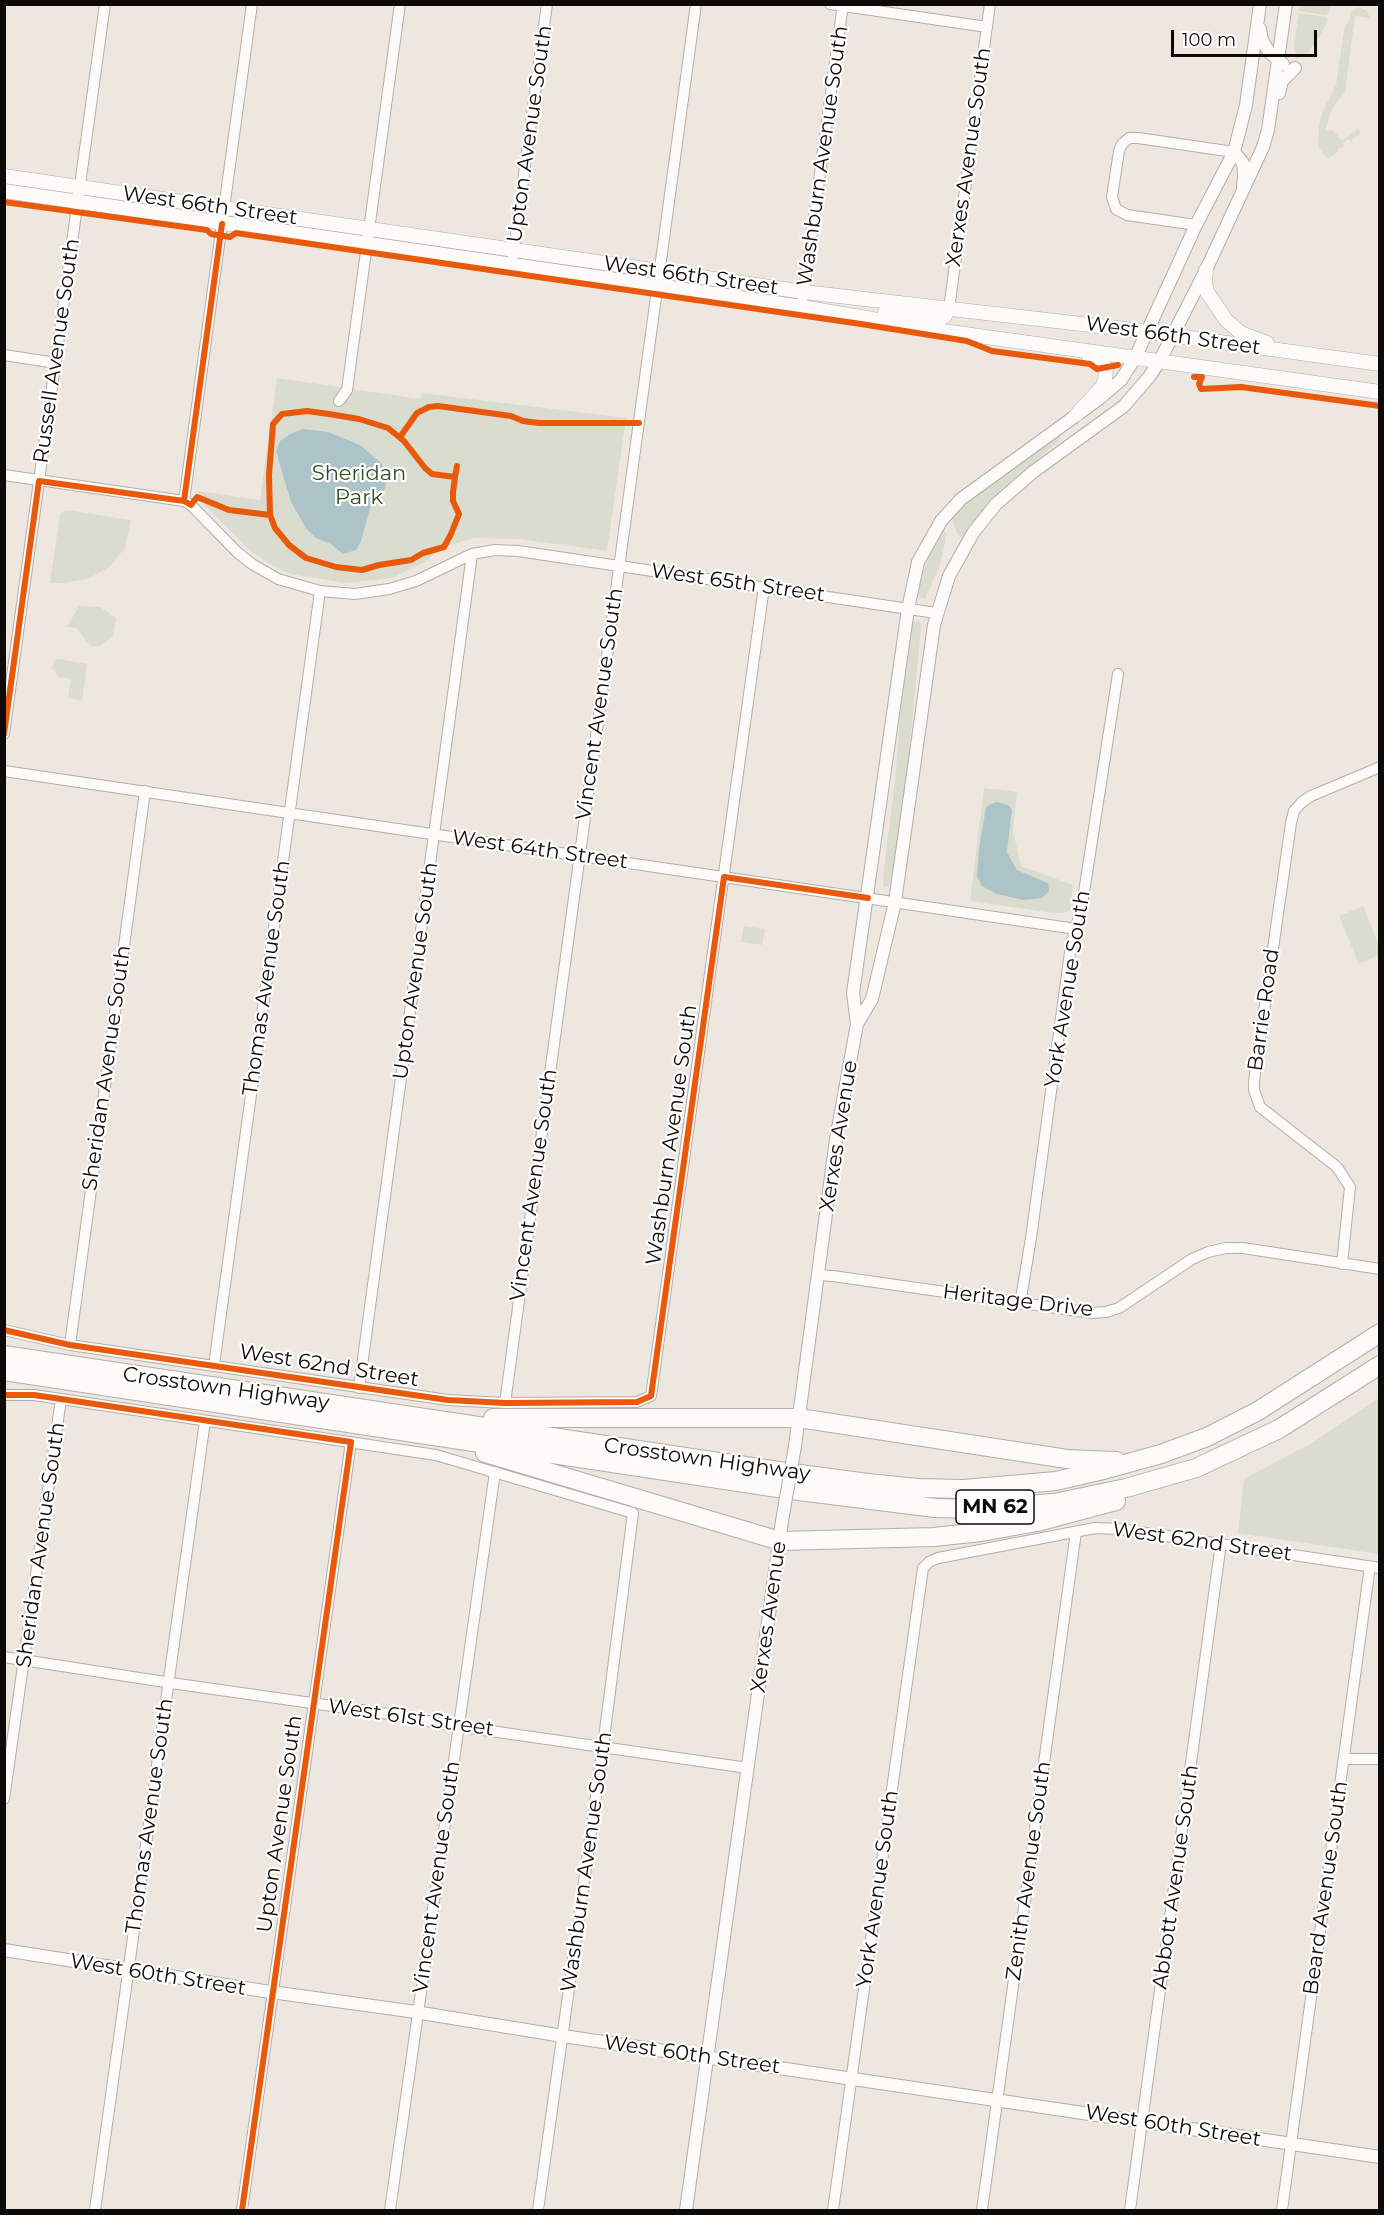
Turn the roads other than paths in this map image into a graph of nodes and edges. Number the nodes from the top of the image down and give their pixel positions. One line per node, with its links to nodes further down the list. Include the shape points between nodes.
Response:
1 (105, 4): 18 (street, Russell Avenue South)
2 (252, 4): 20 (street)
3 (400, 4): 23 (street)
4 (548, 4): 24 (street, Upton Avenue South)
5 (696, 4): 27 (street, Vincent Avenue South)
6 (830, 4): 10 (street)
7 (990, 4): 12 (street, Xerxes Avenue South)
8 (1260, 4): 11 (street)
9 (1286, 4): 13 (street)
10 (843, 5): 12 (street); 29 (street, Washburn Avenue South)
11 (1259, 19): 13 (street, via 1262,40); 15 (street, via 1245,111)
12 (987, 27): 31 (street, Xerxes Avenue South)
13 (1278, 61): 14 (street); 14 (street, via 1294,68 1282,81)
14 (1267, 132): 19 (street)
15 (1234, 152): 19 (street, via 1243,163); 22 (street); 22 (street, via 1138,138 1129,138 1122,144 1112,197 1116,209 1127,215)
16 (4, 176): 18 (main road, West 66th Street)
17 (4, 191): 18 (main road, West 66th Street)
18 (79, 194): 20 (main road, West 66th Street); 21 (main road, West 66th Street); 40 (street, Russell Avenue South)
19 (1241, 197): 26 (street)
20 (224, 207): 21 (street); 23 (main road, West 66th Street)
21 (222, 224): 23 (main road, West 66th Street); 47 (street)
22 (1196, 225): 33 (street)
23 (368, 236): 24 (main road, West 66th Street); 25 (main road, West 66th Street); 43 (street, via 347,390)
24 (514, 250): 25 (street, Upton Avenue South); 27 (main road, West 66th Street)
25 (512, 264): 28 (main road, West 66th Street)
26 (1206, 270): 34 (street); 36 (main road, via 1207,292 1226,320 1241,333)
27 (659, 271): 28 (street, Vincent Avenue South); 29 (main road, West 66th Street)
28 (657, 286): 30 (main road, West 66th Street); 49 (street, Vincent Avenue South)
29 (804, 292): 30 (street, Washburn Avenue South); 31 (main road, West 66th Street)
30 (802, 307): 32 (main road, West 66th Street)
31 (949, 309): 32 (main road, via 939,319 885,313); 33 (main road, West 66th Street)
32 (862, 317): 35 (main road, West 66th Street)
33 (1147, 333): 34 (main road, West 66th Street); 38 (street)
34 (1173, 337): 36 (main road, West 66th Street); 39 (street)
35 (1029, 343): 38 (main road, West 66th Street); 44 (main road, via 1103,363 1106,375 1102,387)
36 (1285, 351): 41 (main road, West 66th Street)
37 (4, 355): 40 (street)
38 (1135, 358): 39 (main road, West 66th Street); 44 (street, via 1120,380)
39 (1159, 362): 42 (main road, West 66th Street); 53 (street, via 1124,406 996,504 973,533 949,576)
40 (56, 363): 46 (street, Russell Avenue South)
41 (1380, 364)
42 (1380, 392)
43 (339, 401)
44 (1076, 415): 52 (street, via 961,498 941,520 918,562)
45 (4, 475): 46 (street)
46 (39, 480): 47 (street); 55 (street, Russell Avenue South)
47 (184, 501): 51 (street, West 65th Street, via 252,564 278,579)
48 (472, 554): 49 (street, West 65th Street, via 519,551); 51 (street, West 65th Street, via 389,590 355,594); 60 (street, Upton Avenue South)
49 (619, 566): 50 (street, West 65th Street); 61 (street, Vincent Avenue South)
50 (765, 587): 52 (street, West 65th Street); 62 (street, Washburn Avenue South)
51 (320, 591): 59 (street, Thomas Avenue South)
52 (908, 609): 53 (street, West 65th Street); 63 (street, Xerxes Avenue)
53 (936, 613): 64 (street, Xerxes Avenue)
54 (1119, 674): 65 (street, York Avenue South)
55 (4, 734)
56 (1380, 767): 67 (street, Barrie Road, via 1311,796 1294,811 1254,1081 1260,1107 1337,1167 1350,1187)
57 (4, 771): 58 (street, West 64th Street)
58 (145, 791): 59 (street, West 64th Street); 73 (street, Sheridan Avenue South)
59 (290, 813): 60 (street, West 64th Street); 76 (street, Thomas Avenue South)
60 (434, 834): 61 (street, West 64th Street); 81 (street, Upton Avenue South)
61 (579, 856): 62 (street, West 64th Street); 85 (street, Vincent Avenue South)
62 (724, 877): 63 (street, West 64th Street); 83 (street, Washburn Avenue South)
63 (868, 898): 64 (street, West 64th Street); 66 (street, Xerxes Avenue, via 853,993)
64 (895, 902): 65 (street, West 64th Street); 66 (street, Xerxes Avenue, via 872,999)
65 (1076, 929): 70 (street, York Avenue South)
66 (857, 1024): 69 (street, Xerxes Avenue, via 836,1139)
67 (1342, 1263): 68 (street, Heritage Drive); 70 (street, Heritage Drive, via 1226,1248 1192,1259 1131,1301 1106,1312)
68 (1380, 1269)
69 (818, 1275): 70 (street, Heritage Drive); 86 (street, Xerxes Avenue)
70 (1020, 1304)
71 (4, 1330): 73 (street, West 62nd Street)
72 (1380, 1333): 90 (highway, Crosstown Highway / MN 62, via 1258,1411 1207,1437)
73 (70, 1345): 76 (street, West 62nd Street)
74 (4, 1346): 79 (highway)
75 (4, 1355): 79 (highway, Crosstown Highway / MN 62)
76 (214, 1365): 81 (street, West 62nd Street)
77 (1380, 1365): 91 (highway, Crosstown Highway / MN 62, via 1279,1429)
78 (4, 1371): 79 (highway, Crosstown Highway / MN 62)
79 (98, 1377): 80 (highway); 88 (highway, Crosstown Highway / MN 62)
80 (4, 1381)
81 (359, 1388): 85 (street, West 62nd Street, via 448,1400)
82 (4, 1395): 84 (street)
83 (651, 1396): 85 (street, West 62nd Street, via 637,1402)
84 (61, 1399): 87 (street); 99 (street, Sheridan Avenue South)
85 (505, 1402)
86 (799, 1418): 88 (highway); 90 (highway, via 1067,1459); 94 (street, Xerxes Avenue, bridge)
87 (205, 1421): 89 (street); 100 (street, Thomas Avenue South)
88 (396, 1421): 90 (highway, Crosstown Highway / MN 62, via 916,1488 964,1489 1056,1481); 91 (highway, Crosstown Highway / MN 62, via 780,1488 934,1508 1054,1503); 94 (highway)
89 (351, 1443): 92 (street, via 436,1455); 101 (street, Upton Avenue South)
90 (1136, 1461)
91 (1196, 1468): 94 (highway, via 1131,1497 1048,1520 981,1532)
92 (495, 1472): 102 (street, Vincent Avenue South); 103 (street, Washburn Avenue South, via 633,1513)
93 (1076, 1532): 95 (street, West 62nd Street, via 1120,1529); 97 (street, West 62nd Street, via 938,1558); 115 (street, Zenith Avenue South)
94 (780, 1541): 106 (street, Xerxes Avenue)
95 (1221, 1543): 96 (street, West 62nd Street); 116 (street, Abbott Avenue South)
96 (1375, 1567): 104 (street, Beard Avenue South)
97 (922, 1568): 114 (street, York Avenue South)
98 (4, 1657): 99 (street, West 61st Street)
99 (25, 1660): 100 (street, West 61st Street); 107 (street, Sheridan Avenue South)
100 (169, 1682): 101 (street, West 61st Street); 109 (street, Thomas Avenue South)
101 (314, 1704): 102 (street, West 61st Street); 110 (street, Upton Avenue South)
102 (458, 1726): 103 (street, West 61st Street); 111 (street, Vincent Avenue South)
103 (603, 1746): 106 (street, West 61st Street); 112 (street, Washburn Avenue South)
104 (1344, 1759): 105 (street); 117 (street, Beard Avenue South)
105 (1380, 1759)
106 (747, 1768): 113 (street, Xerxes Avenue)
107 (4, 1799)
108 (4, 1950): 109 (street, West 60th Street)
109 (128, 1970): 110 (street, West 60th Street); 119 (street, Thomas Avenue South)
110 (273, 1992): 111 (street, West 60th Street); 120 (street, Upton Avenue South)
111 (418, 2013): 112 (street, West 60th Street); 121 (street, Vincent Avenue South)
112 (563, 2036): 113 (street, West 60th Street); 122 (street, Washburn Avenue South)
113 (707, 2057): 114 (street, West 60th Street); 123 (street, Xerxes Avenue)
114 (851, 2078): 115 (street, West 60th Street); 124 (street, York Avenue South)
115 (998, 2100): 116 (street, West 60th Street); 125 (street, Zenith Avenue South)
116 (1142, 2121): 117 (street, West 60th Street); 126 (street, Abbott Avenue South)
117 (1290, 2144): 118 (street, West 60th Street); 127 (street, Beard Avenue South)
118 (1380, 2157)
119 (95, 2211)
120 (242, 2211)
121 (390, 2211)
122 (538, 2211)
123 (686, 2211)
124 (833, 2211)
125 (982, 2211)
126 (1130, 2211)
127 (1282, 2211)

